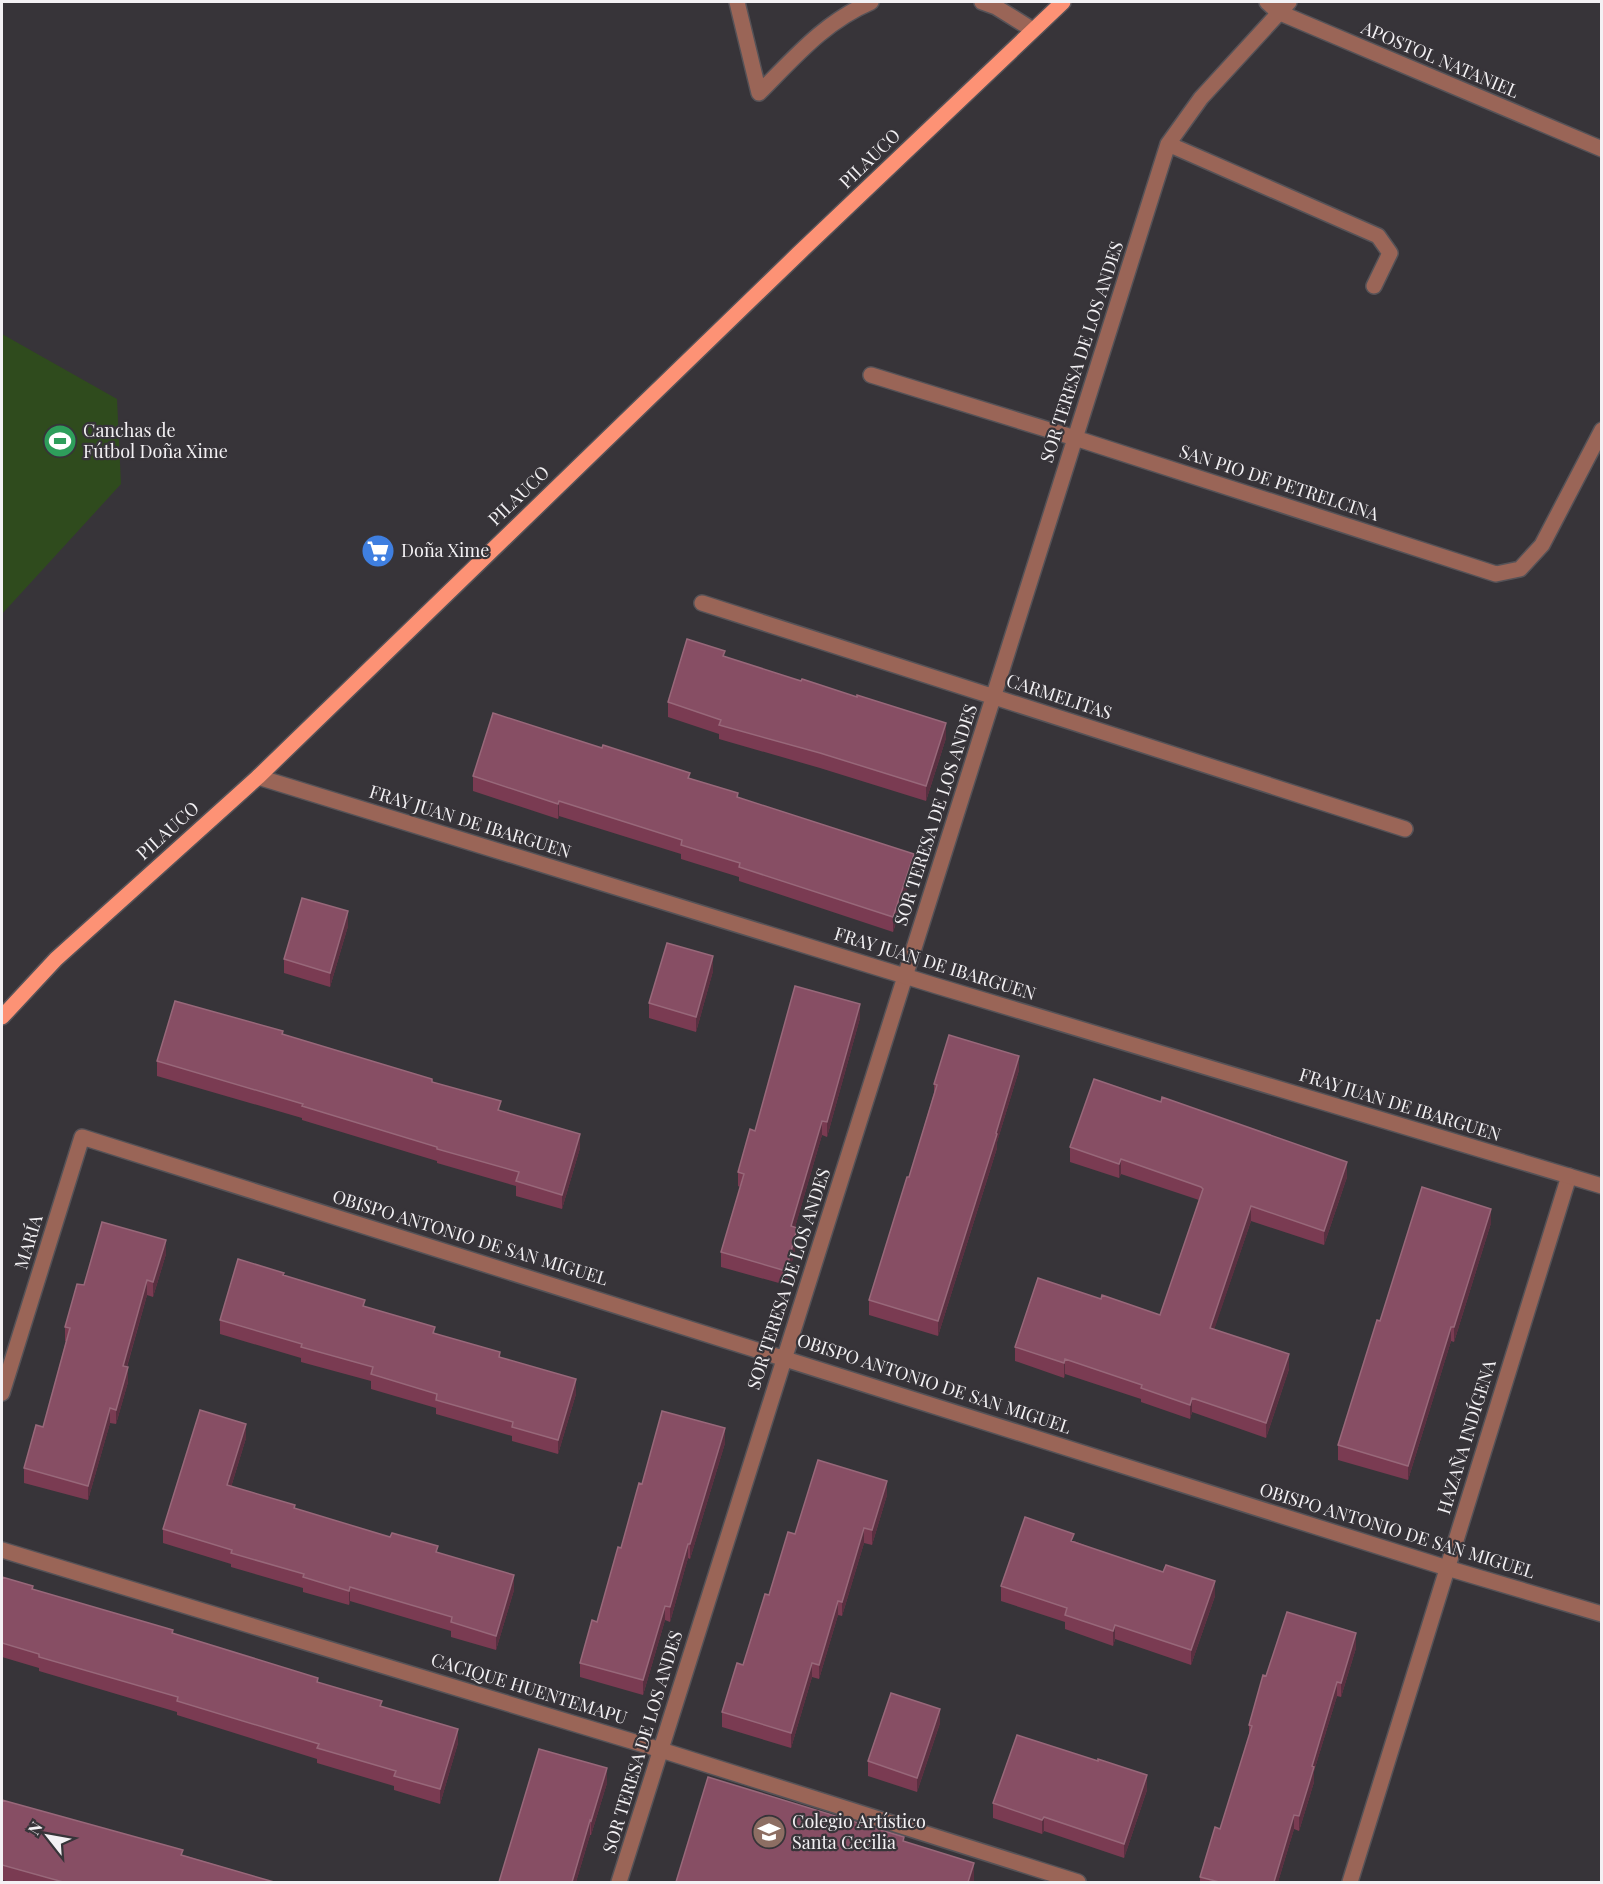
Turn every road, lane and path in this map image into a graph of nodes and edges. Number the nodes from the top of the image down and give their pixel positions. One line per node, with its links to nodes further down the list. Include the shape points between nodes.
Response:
1 (737, 2): 2 (street, via 759,93 832,22)
2 (871, 2)
3 (982, 2): 7 (street)
4 (1063, 2): 7 (main road, PILAUCO)
5 (1267, 2): 6 (street, APOSTOL NATANIEL)
6 (1284, 7): 8 (street, SOR TERESA DE LOS ANDES, via 1201,98); 9 (street, APOSTOL NATANIEL)
7 (1033, 30): 16 (main road, PILAUCO)
8 (1168, 144): 10 (street, via 1378,236 1390,253); 13 (street, SOR TERESA DE LOS ANDES)
9 (1602, 149)
10 (1374, 286)
11 (871, 375): 13 (street, SAN PIO DE PETRELCINA)
12 (1602, 430): 13 (street, SAN PIO DE PETRELCINA, via 1542,545 1520,568 1496,574)
13 (1075, 438): 15 (street, SOR TERESA DE LOS ANDES)
14 (702, 603): 15 (street, CARMELITAS)
15 (994, 697): 17 (street, CARMELITAS); 18 (street, SOR TERESA DE LOS ANDES)
16 (258, 777): 18 (street, FRAY JUAN DE IBARGUEN); 19 (main road, PILAUCO, via 57,959)
17 (1405, 829)
18 (906, 976): 21 (street, FRAY JUAN DE IBARGUEN); 23 (street, SOR TERESA DE LOS ANDES)
19 (2, 1017)
20 (82, 1137): 23 (street, OBISPO ANTONIO DE SAN MIGUEL); 24 (street, MARÍA)
21 (1569, 1176): 22 (street, FRAY JUAN DE IBARGUEN); 26 (street, HAZAÑA INDÍGENA)
22 (1602, 1186)
23 (785, 1357): 26 (street, OBISPO ANTONIO DE SAN MIGUEL); 28 (street, SOR TERESA DE LOS ANDES)
24 (2, 1393)
25 (2, 1550): 28 (street, CACIQUE HUENTEMAPU)
26 (1447, 1568): 27 (street, OBISPO ANTONIO DE SAN MIGUEL); 31 (street, HAZAÑA INDÍGENA)
27 (1602, 1614)
28 (661, 1750): 29 (street, SOR TERESA DE LOS ANDES); 30 (street, CACIQUE HUENTEMAPU)
29 (619, 1882)
30 (1078, 1882)
31 (1350, 1882)

